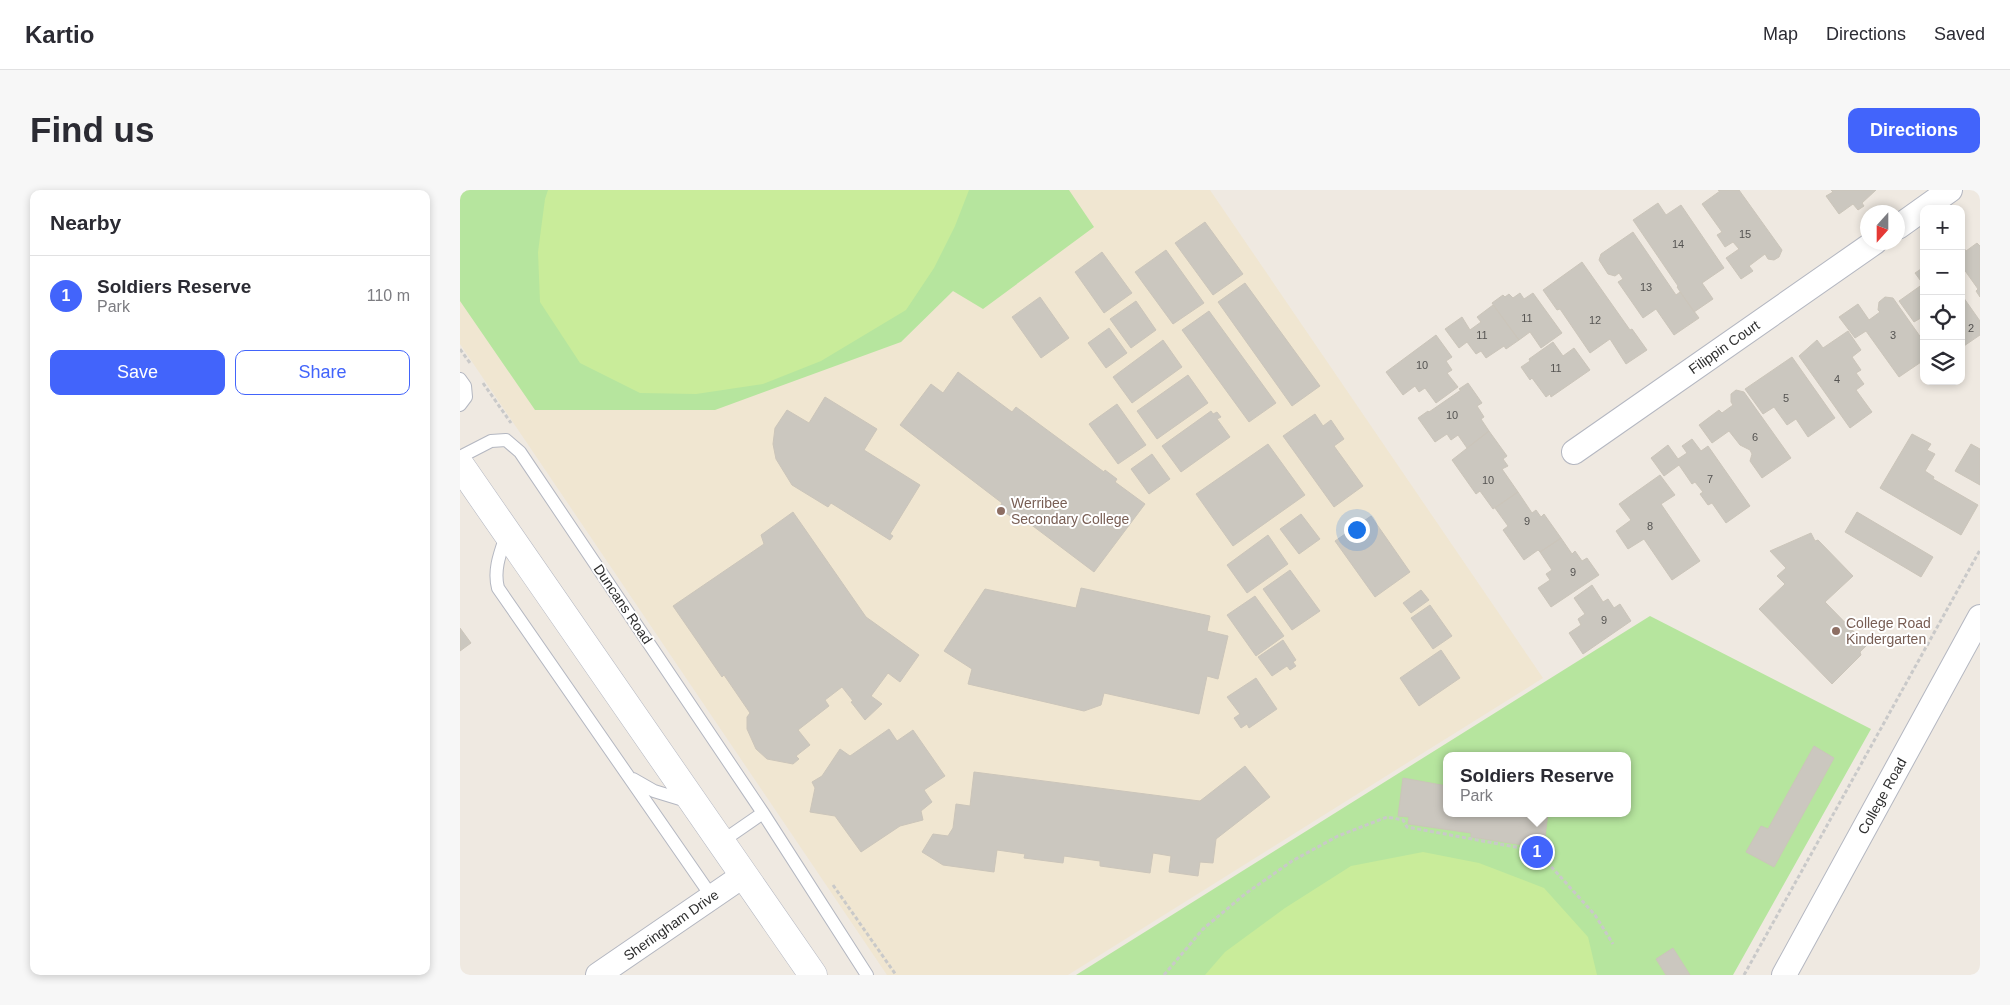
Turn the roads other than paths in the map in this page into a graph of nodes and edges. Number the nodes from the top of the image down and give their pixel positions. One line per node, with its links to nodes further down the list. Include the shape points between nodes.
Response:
1 (1950, 190): 2 (street)
2 (1905, 221)
3 (1863, 250): 6 (street, Filippin Court)
4 (460, 379): 5 (lane, via 465,386 466,397)
5 (460, 405)
6 (1574, 452)
7 (460, 456): 13 (lane, Duncans Road, via 491,441 506,440 520,452)
8 (460, 465): 9 (main road)
9 (507, 533): 11 (lane, via 496,566 498,588); 12 (main road)
10 (1980, 617): 20 (street, College Road)
11 (624, 771): 12 (lane, via 654,791); 16 (lane)
12 (695, 804): 14 (main road)
13 (763, 813): 14 (lane); 19 (lane, Duncans Road)
14 (721, 842): 15 (main road)
15 (744, 875): 16 (street, Sheringham Drive); 18 (main road)
16 (712, 897): 17 (street, Sheringham Drive)
17 (598, 975)
18 (813, 975)
19 (867, 975)
20 (1784, 975)

